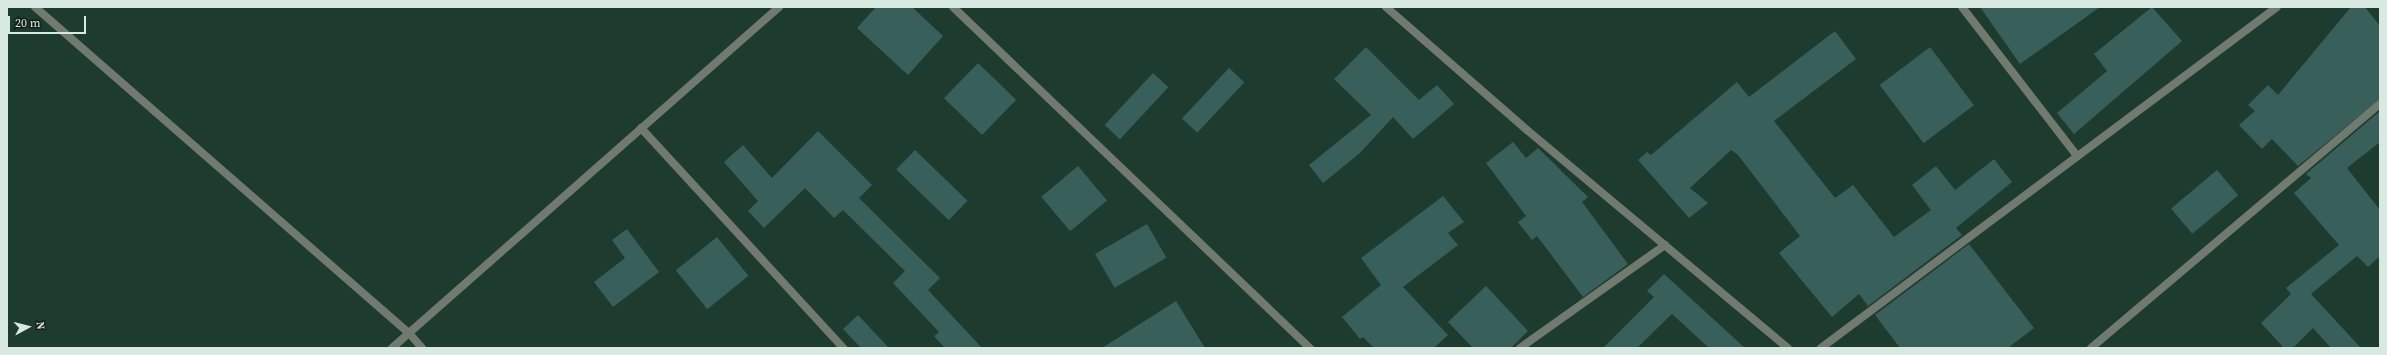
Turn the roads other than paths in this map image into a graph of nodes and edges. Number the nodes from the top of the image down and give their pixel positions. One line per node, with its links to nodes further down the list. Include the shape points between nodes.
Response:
1 (35, 7): 11 (street)
2 (779, 7): 8 (street)
3 (953, 7): 15 (street)
4 (1386, 7): 10 (street)
5 (1962, 7): 9 (street)
6 (2278, 7): 9 (street)
7 (2380, 104): 19 (street)
8 (641, 128): 11 (street); 14 (street)
9 (2077, 156): 18 (street)
10 (1665, 245): 16 (street); 17 (street)
11 (410, 333): 12 (street); 13 (street)
12 (392, 348)
13 (422, 348)
14 (842, 348)
15 (1310, 348)
16 (1520, 348)
17 (1788, 348)
18 (1820, 348)
19 (2091, 348)

